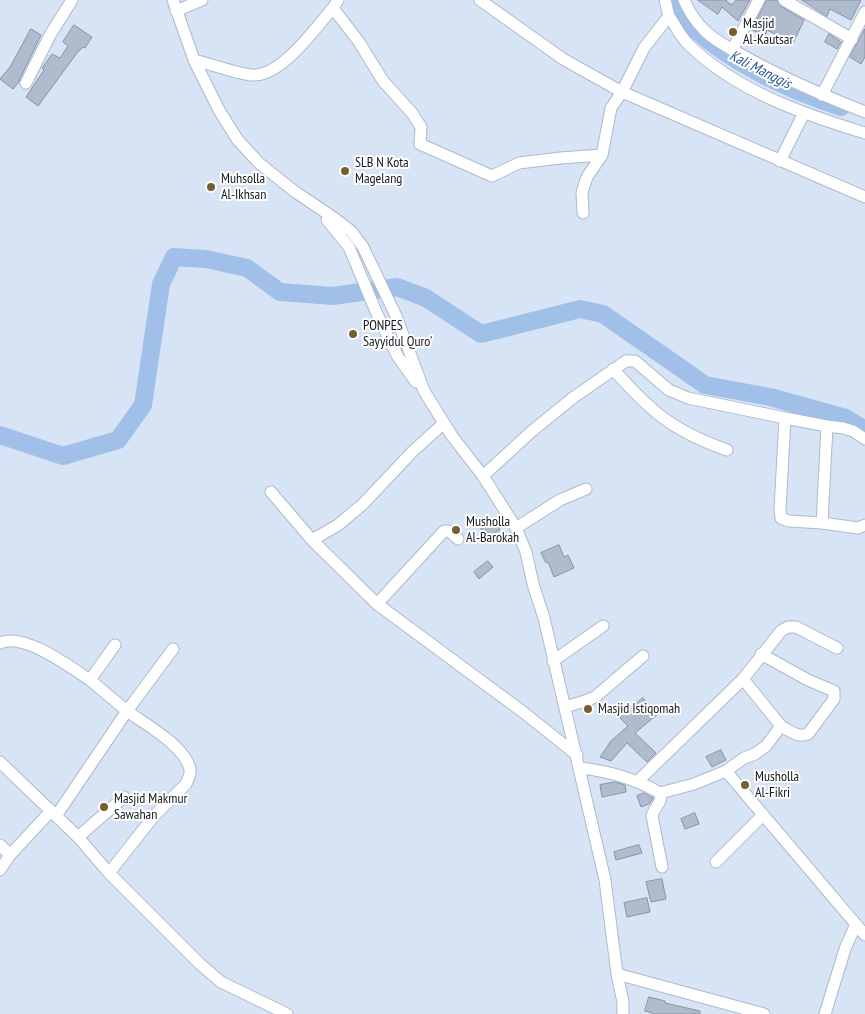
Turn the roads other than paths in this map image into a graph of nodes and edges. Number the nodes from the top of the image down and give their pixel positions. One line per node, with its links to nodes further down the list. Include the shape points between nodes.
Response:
1 (72, 0): 15 (street)
2 (202, 0): 9 (street)
3 (480, 0): 16 (street, via 563,59)
4 (665, 0): 11 (street)
5 (684, 0): 13 (street, via 688,12 706,32)
6 (760, 0): 13 (street)
7 (784, 0): 12 (street)
8 (336, 4): 14 (street, via 291,55 262,75); 21 (street, via 383,81 421,127 420,144 492,176 519,163)
9 (174, 6): 14 (street)
10 (865, 12): 12 (street)
11 (669, 16): 16 (street, via 644,48); 19 (street, via 687,43 711,63 742,83)
12 (852, 39): 17 (street)
13 (732, 50): 17 (street)
14 (194, 60): 24 (street, via 237,139 259,163)
15 (26, 83)
16 (622, 92): 21 (street, via 612,108); 22 (street)
17 (822, 95): 18 (street)
18 (865, 112)
19 (804, 113): 20 (street); 22 (street)
20 (865, 134)
21 (602, 155): 25 (street, via 584,186)
22 (780, 161): 23 (street)
23 (865, 197)
24 (315, 205): 27 (street, via 349,247 398,357); 27 (street, via 351,231 363,247 396,316)
25 (583, 213)
26 (613, 369): 28 (street, via 626,361 635,361 669,390 688,398); 32 (street, via 638,398 670,425); 33 (street, via 574,397)
27 (424, 391): 29 (street)
28 (785, 418): 30 (street); 36 (street, via 781,518)
29 (443, 424): 33 (street); 40 (street, via 363,504 338,525)
30 (827, 426): 31 (street, via 853,431); 36 (street)
31 (865, 439)
32 (727, 450)
33 (483, 476): 38 (street)
34 (586, 490): 38 (street, via 560,500)
35 (271, 492): 40 (street)
36 (822, 523): 37 (street, via 858,528)
37 (865, 525)
38 (516, 528): 49 (street, via 526,552)
39 (458, 539): 41 (street, via 444,531)
40 (312, 540): 41 (street)
41 (377, 604): 55 (street)
42 (603, 626): 49 (street)
43 (0, 642): 51 (street, via 12,640 25,644 51,655)
44 (115, 645): 51 (street)
45 (837, 648): 47 (street, via 792,626 780,631)
46 (173, 649): 53 (street)
47 (762, 654): 50 (street); 54 (street, via 834,691 834,699 808,734 801,736)
48 (643, 656): 52 (street, via 595,697)
49 (553, 661): 52 (street)
50 (743, 679): 54 (street); 59 (street)
51 (90, 680): 53 (street)
52 (565, 707): 55 (street)
53 (127, 711): 62 (street); 70 (street, via 173,744 190,772 186,784 154,816)
54 (781, 726): 58 (street, via 766,746)
55 (577, 755): 57 (street)
56 (0, 762): 62 (street)
57 (580, 768): 59 (street); 73 (street, via 605,880)
58 (726, 771): 60 (street, via 694,784); 63 (street)
59 (638, 781): 60 (street)
60 (660, 792): 68 (street, via 660,803 652,816)
61 (124, 797): 64 (street)
62 (53, 813): 64 (street); 66 (street)
63 (763, 814): 67 (street); 71 (street)
64 (78, 837): 70 (street)
65 (0, 845): 66 (street)
66 (10, 855): 69 (street)
67 (716, 862)
68 (662, 868)
69 (0, 870)
70 (109, 872): 74 (street, via 222,982)
71 (856, 924): 72 (street); 77 (street)
72 (865, 935)
73 (617, 974): 75 (street); 76 (street)
74 (287, 1014)
75 (623, 1014)
76 (764, 1014)
77 (825, 1014)

